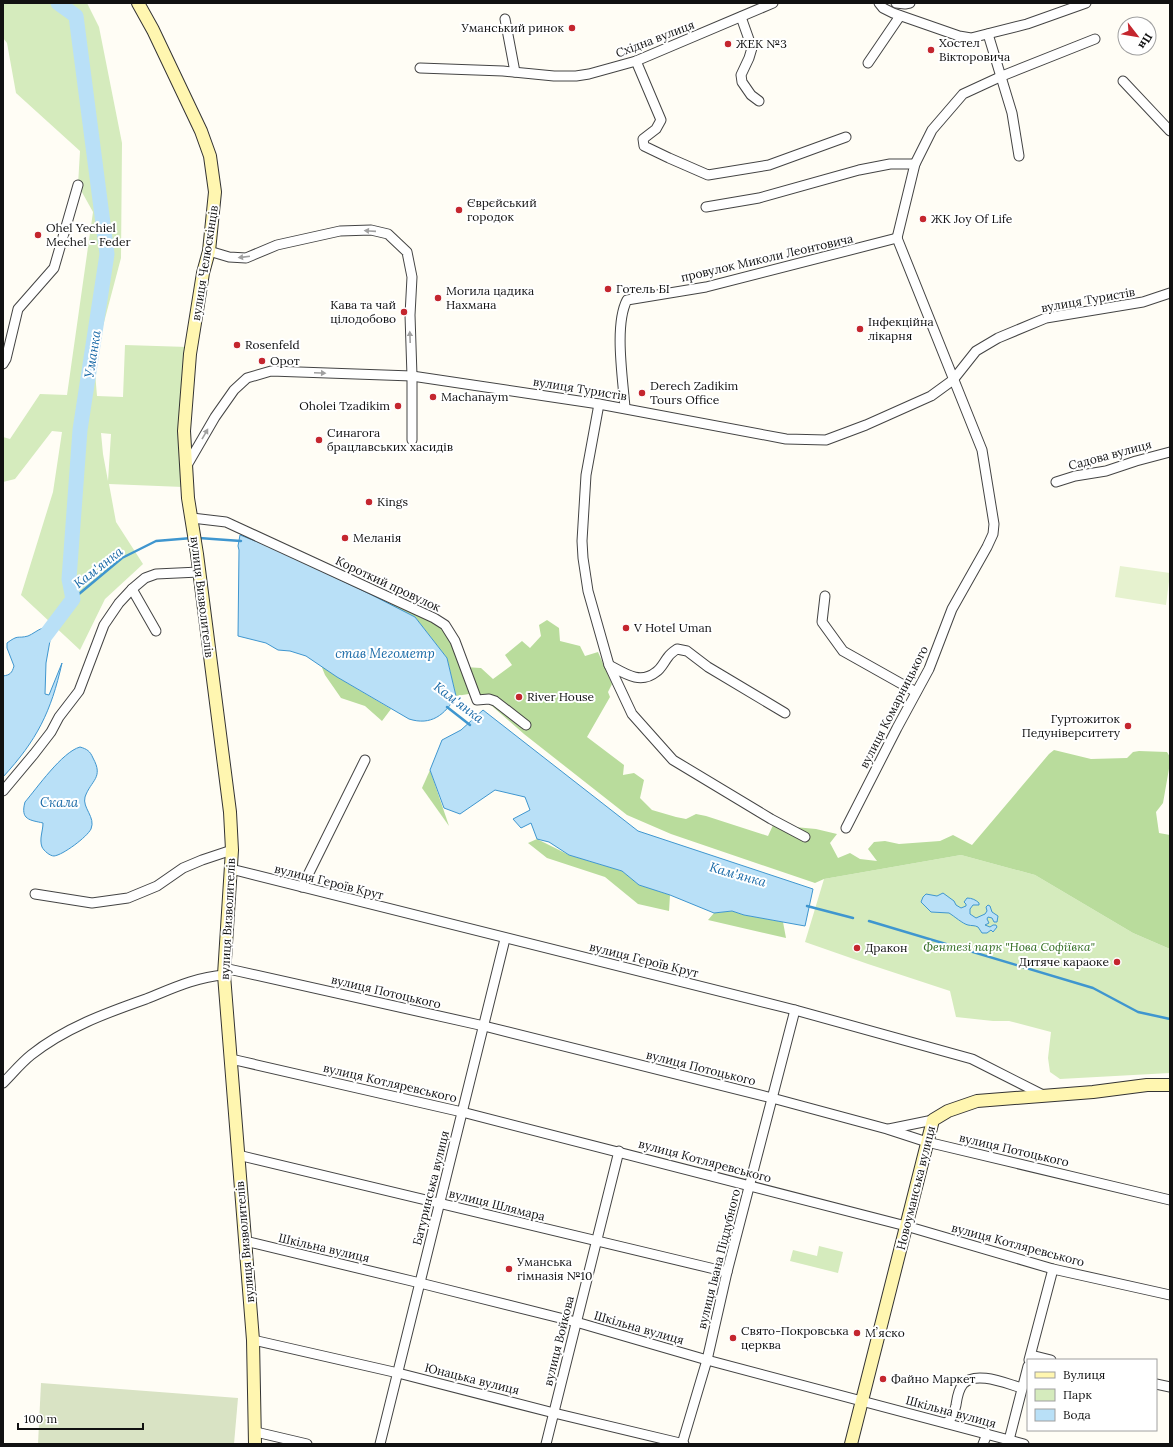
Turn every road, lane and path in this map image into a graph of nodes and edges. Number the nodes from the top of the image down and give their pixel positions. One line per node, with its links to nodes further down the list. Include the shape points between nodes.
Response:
1 (138, 3): 26 (main road, вулиця Челюскінців, via 154,30 210,156 215,192)
2 (773, 3): 8 (street, Східна вулиця)
3 (879, 3): 7 (street)
4 (896, 3): 5 (street)
5 (910, 3)
6 (1086, 3): 10 (street, via 1027,24)
7 (900, 16): 10 (street, via 958,36 971,38); 13 (street)
8 (741, 17): 12 (street, Східна вулиця); 18 (street, via 752,48 741,75 742,82)
9 (505, 19): 15 (street)
10 (988, 34): 16 (street)
11 (1095, 39): 16 (street)
12 (636, 61): 15 (street, Східна вулиця, via 576,76); 20 (street, via 661,120 656,129 643,139 644,146 708,175 769,165)
13 (868, 63)
14 (420, 68): 15 (street, Східна вулиця)
15 (515, 72)
16 (1002, 76): 21 (street, via 1012,113); 22 (street, via 963,94 932,130)
17 (1123, 81): 19 (street)
18 (759, 101)
19 (1170, 131)
20 (846, 138)
21 (1019, 156)
22 (915, 164): 24 (street, via 890,164 859,170 759,198); 25 (street)
23 (78, 185): 28 (street, via 54,268 18,309)
24 (706, 207)
25 (896, 238): 30 (street, вулиця Комарницького); 32 (street, провулок Миколи Леонтовича, via 706,287 627,300 619,328)
26 (209, 251): 29 (street, one-way to 26, via 412,277 407,252 388,234 371,230 340,231 277,245 246,258 229,257); 35 (main road, вулиця Челюскінців, via 190,354 184,431)
27 (1170, 293): 30 (street, вулиця Туристів, via 1143,302 1046,318 998,338 976,351)
28 (3, 364)
29 (412, 376): 31 (street, вулиця Туристів); 33 (street); 35 (street, вулиця Туристів, one-way to 29, via 215,416 234,390 247,378 271,371)
30 (953, 380): 32 (street, вулиця Туристів, via 931,396 826,440 786,439); 43 (street, вулиця Комарницького, via 982,450 994,524 993,534 952,609 929,669)
31 (599, 404): 32 (street, вулиця Туристів); 42 (street, via 586,475 582,541 588,591)
32 (626, 408)
33 (412, 440)
34 (1170, 452): 36 (street, Садова вулиця, via 1106,471)
35 (186, 467): 37 (main road, вулиця Визволителів)
36 (1056, 482)
37 (192, 522): 38 (main road, вулиця Визволителів); 45 (street, Короткий провулок, via 226,522 434,618 445,626 454,641 477,700 495,701)
38 (199, 572): 39 (street, via 156,574 145,578); 50 (main road, вулиця Визволителів, via 228,797)
39 (132, 589): 41 (street); 47 (street, via 104,624 79,691 51,732)
40 (825, 596): 43 (street, via 822,622 843,651)
41 (156, 631)
42 (609, 665): 44 (street, via 636,678 647,677 656,672 677,648 682,649); 49 (street, via 632,714 673,760)
43 (916, 692): 48 (street, вулиця Комарницького)
44 (784, 713)
45 (526, 725)
46 (365, 760): 52 (street)
47 (3, 791)
48 (846, 828)
49 (805, 837)
50 (232, 850): 51 (main road, вулиця Визволителів); 53 (street, via 184,868 157,886 128,898 92,903)
51 (231, 869): 52 (street, вулиця Героїв Крут); 55 (main road, вулиця Визволителів)
52 (302, 887): 54 (street, вулиця Героїв Крут)
53 (35, 894)
54 (505, 939): 56 (street, вулиця Героїв Крут); 57 (street, Батуринська вулиця)
55 (224, 972): 57 (street, вулиця Потоцького); 58 (main road, вулиця Визволителів); 59 (street, via 182,984 123,1006 62,1034 30,1055)
56 (795, 1010): 61 (street, вулиця Героїв Крут, via 972,1059); 62 (street, вулиця Івана Піддубного)
57 (484, 1026): 62 (street, вулиця Потоцького); 63 (street, Батуринська вулиця)
58 (231, 1059): 63 (street, вулиця Котляревського); 68 (main road, вулиця Визволителів)
59 (3, 1083)
60 (1170, 1085): 61 (main road, Новоуманська вулиця)
61 (1043, 1095): 64 (main road, Новоуманська вулиця, via 977,1101 948,1110)
62 (772, 1098): 65 (street, вулиця Потоцького); 69 (street, вулиця Івана Піддубного)
63 (462, 1112): 67 (street, вулиця Котляревського); 71 (street, Батуринська вулиця)
64 (933, 1120): 65 (street); 66 (main road, Новоуманська вулиця)
65 (887, 1129): 66 (street, вулиця Потоцького)
66 (927, 1142): 70 (street, вулиця Потоцького); 72 (main road, Новоуманська вулиця)
67 (619, 1151): 69 (street, вулиця Котляревського); 74 (street, вулиця Войкова)
68 (238, 1155): 71 (street, вулиця Шлямара); 73 (main road, вулиця Визволителів)
69 (750, 1185): 72 (street, вулиця Котляревського); 76 (street, вулиця Івана Піддубного)
70 (1170, 1200)
71 (440, 1203): 74 (street, вулиця Шлямара); 77 (street, Батуринська вулиця)
72 (906, 1226): 75 (street, вулиця Котляревського); 89 (main road, Новоуманська вулиця)
73 (245, 1241): 77 (street, Шкільна вулиця); 80 (main road, вулиця Визволителів)
74 (597, 1241): 76 (street, вулиця Шлямара); 79 (street, вулиця Войкова)
75 (1052, 1269): 78 (street, вулиця Котляревського); 81 (street)
76 (727, 1272): 83 (street, вулиця Івана Піддубного)
77 (420, 1283): 79 (street, Шкільна вулиця); 85 (street, Батуринська вулиця)
78 (1170, 1295)
79 (576, 1322): 83 (street, Шкільна вулиця); 90 (street, вулиця Войкова)
80 (253, 1340): 85 (street, Юнацька вулиця); 93 (main road, вулиця Визволителів)
81 (1030, 1358): 82 (street)
82 (1040, 1359)
83 (707, 1360): 89 (street, Шкільна вулиця); 98 (street, вулиця Івана Піддубного)
84 (1027, 1370): 88 (street)
85 (398, 1373): 90 (street, Юнацька вулиця); 96 (street, Батуринська вулиця)
86 (1157, 1384): 87 (street)
87 (1170, 1387)
88 (1022, 1388): 91 (street, via 981,1377 971,1379 963,1384 959,1391 953,1417); 94 (street)
89 (862, 1400): 91 (street, Шкільна вулиця); 99 (main road, Новоуманська вулиця)
90 (554, 1413): 97 (street, вулиця Войкова); 98 (street, Юнацька вулиця)
91 (946, 1423): 92 (street, Шкільна вулиця)
92 (987, 1434): 94 (street, Шкільна вулиця); 100 (street)
93 (256, 1438): 95 (street)
94 (1009, 1440): 101 (street, Шкільна вулиця)
95 (307, 1444)
96 (380, 1444)
97 (546, 1444)
98 (683, 1444)
99 (851, 1444)
100 (983, 1444)
101 (1024, 1444)

